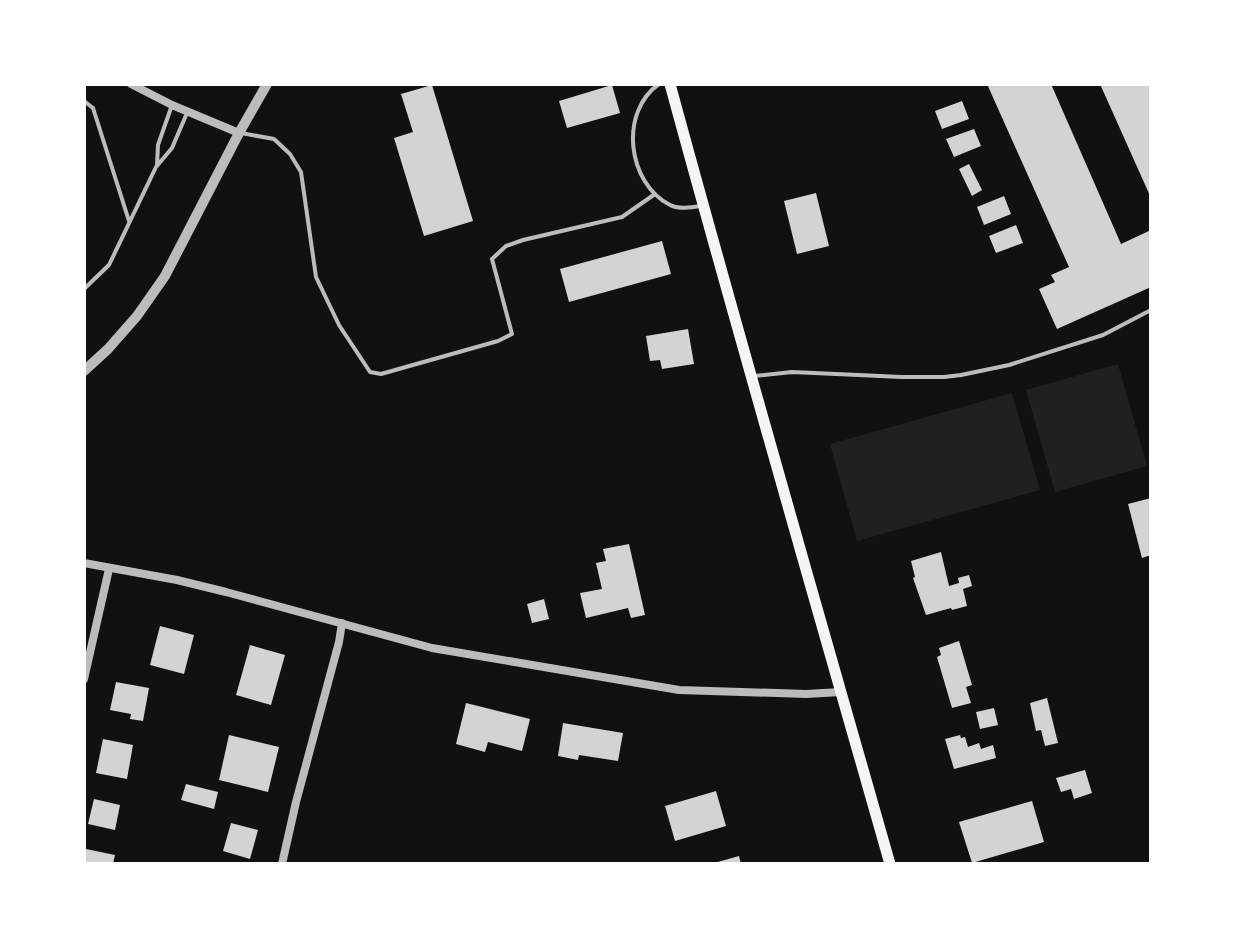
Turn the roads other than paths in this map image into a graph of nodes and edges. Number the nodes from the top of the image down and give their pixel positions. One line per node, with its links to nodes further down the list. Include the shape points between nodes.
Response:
1 (131, 84): 6 (street)
2 (267, 84): 8 (street)
3 (659, 84): 10 (lane, via 634,117 631,136 639,169)
4 (670, 84): 11 (main road)
5 (84, 101): 12 (lane, via 93,108)
6 (172, 105): 7 (street); 9 (lane)
7 (188, 110): 8 (street); 9 (lane, via 172,148)
8 (239, 133): 10 (lane, via 274,139 301,172 314,272 339,325 370,372 381,374 512,334 492,259 518,242 622,217); 15 (street, via 165,276 118,338)
9 (156, 167): 12 (lane)
10 (655, 194): 11 (lane, via 678,208)
11 (703, 206): 16 (main road)
12 (129, 223): 13 (lane, via 109,265)
13 (84, 289)
14 (1151, 310): 16 (lane, via 1103,335 961,375)
15 (84, 371)
16 (750, 376): 21 (main road)
17 (84, 563): 18 (street)
18 (109, 569): 19 (street, via 177,580); 20 (street)
19 (342, 623): 21 (street, via 432,648 679,690); 22 (street)
20 (84, 679)
21 (841, 692): 23 (main road)
22 (282, 864)
23 (890, 864)

